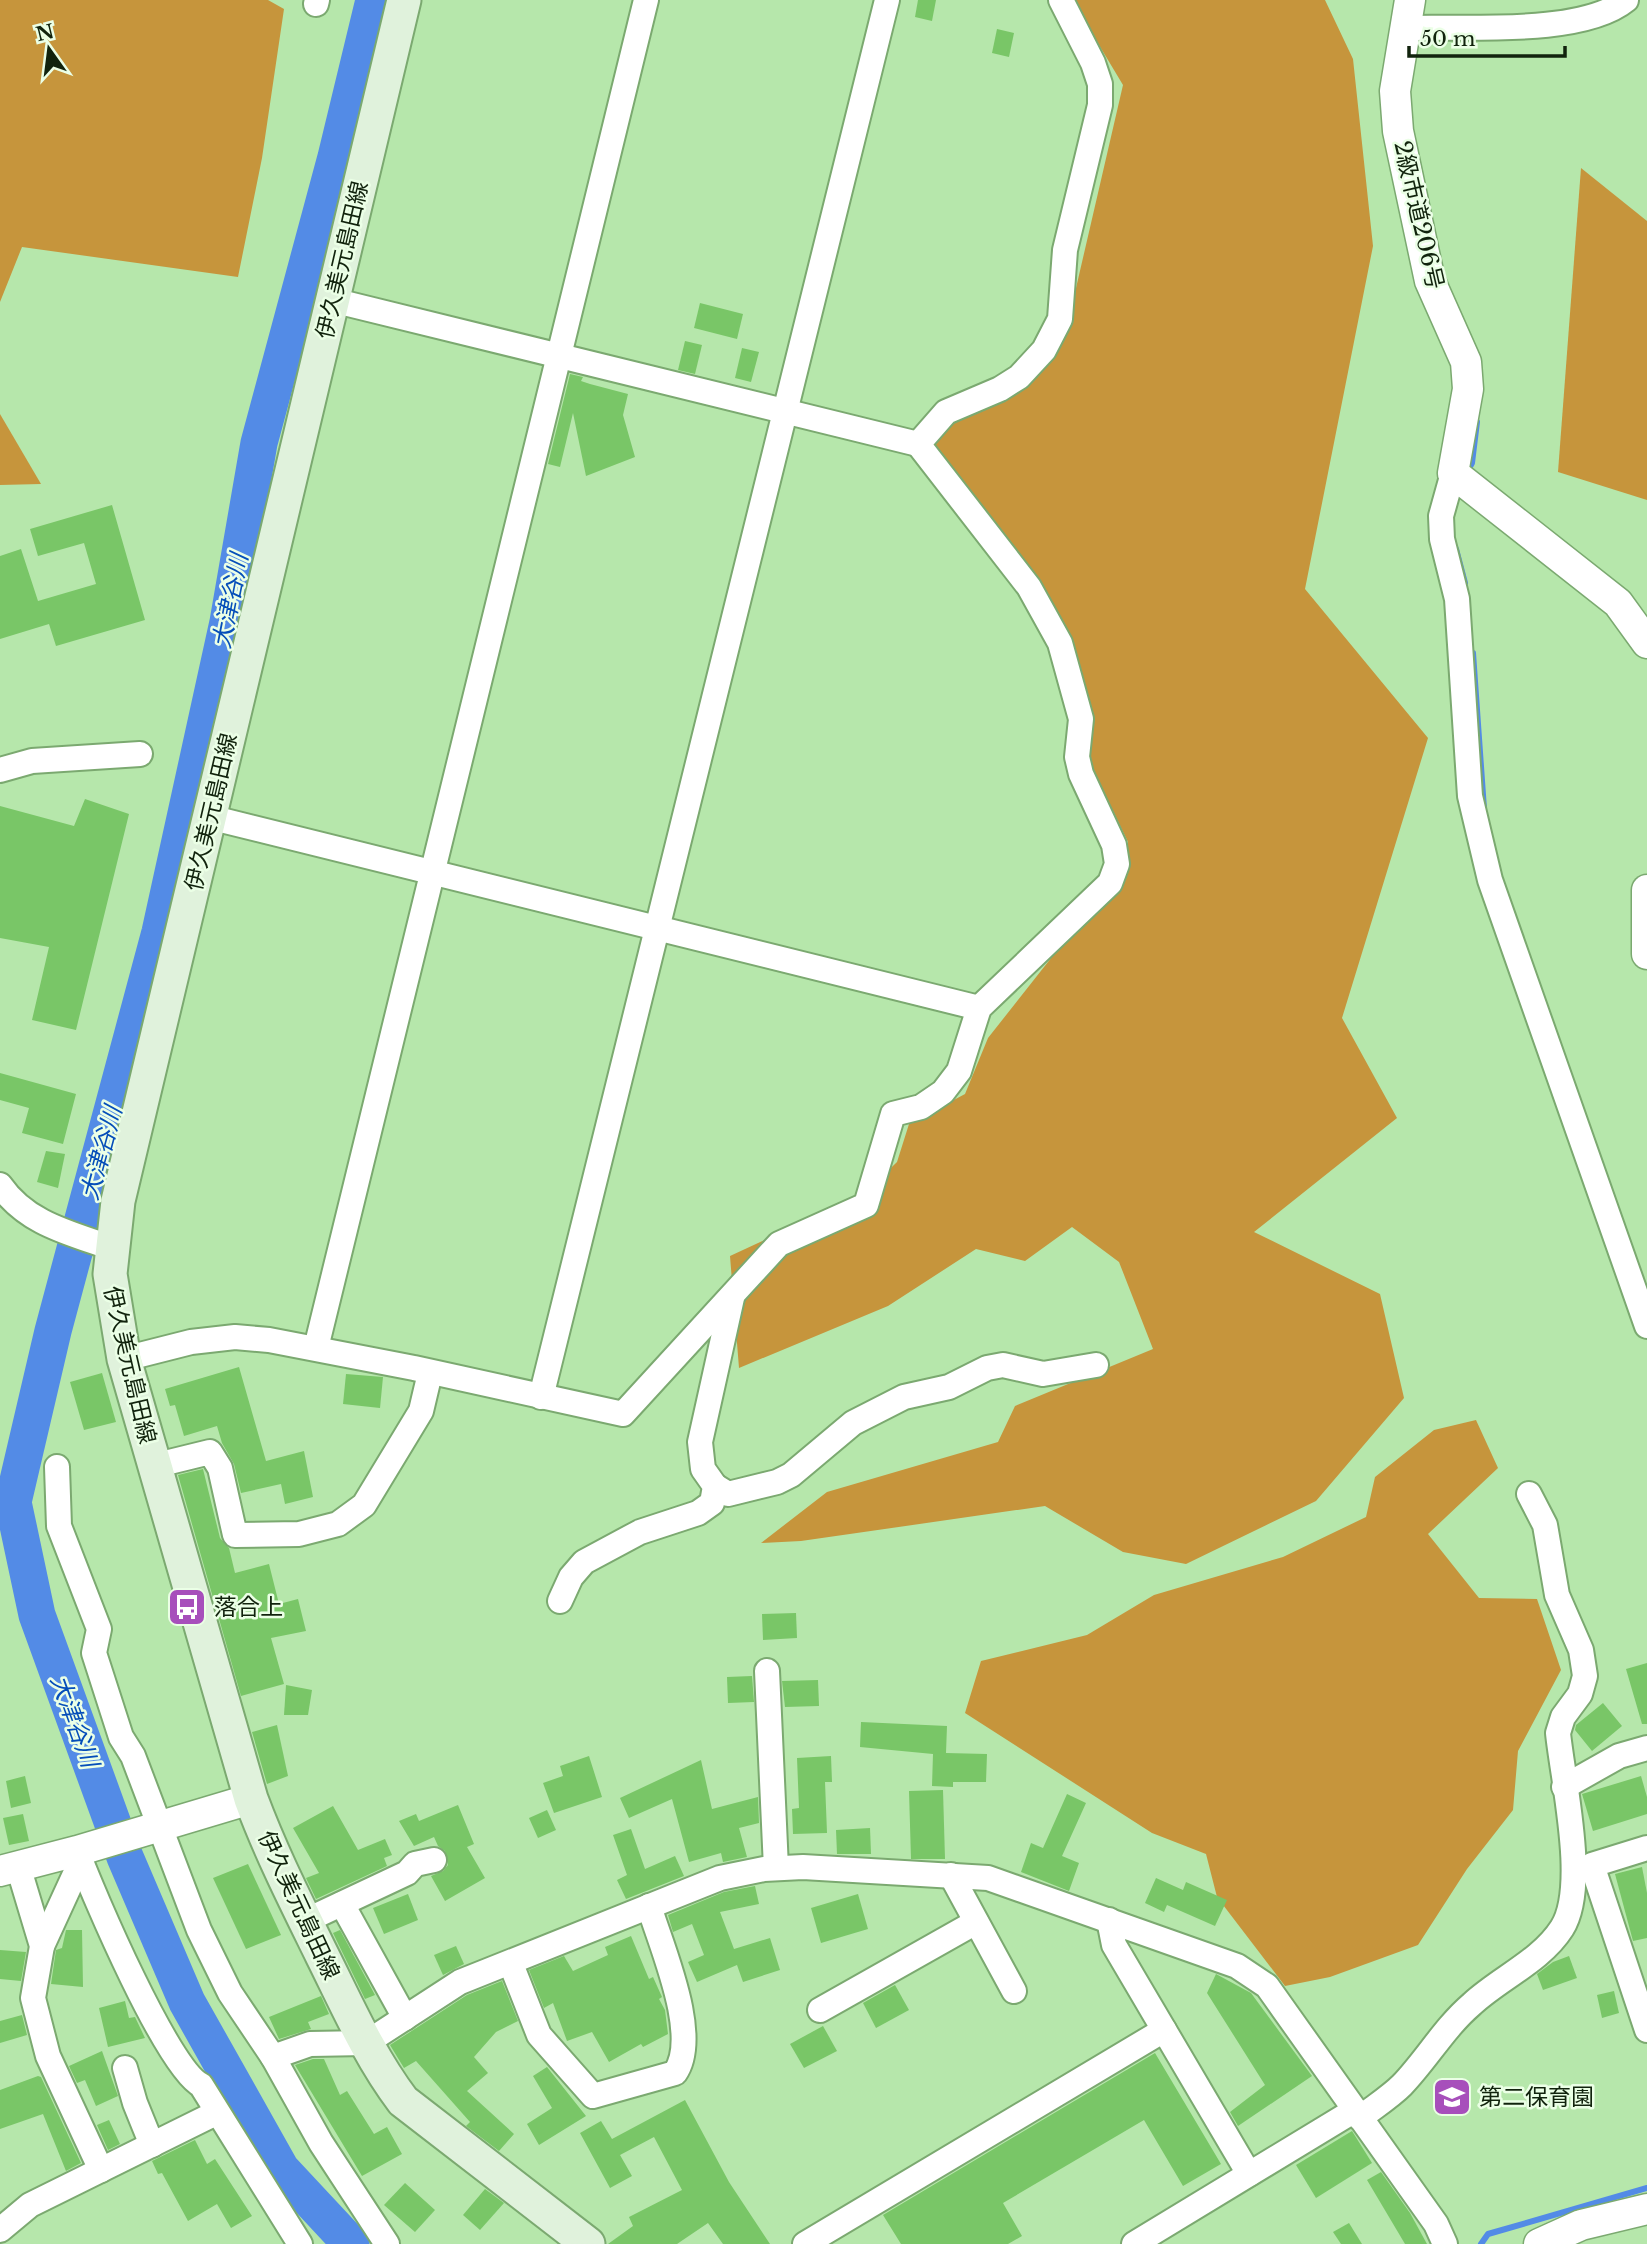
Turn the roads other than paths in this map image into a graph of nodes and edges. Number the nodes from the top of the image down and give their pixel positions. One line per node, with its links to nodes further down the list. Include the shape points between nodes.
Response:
1 (404, 0): 7 (main road, 伊久美元島田線)
2 (646, 0): 8 (street)
3 (887, 0): 9 (street)
4 (1061, 0): 10 (street, via 1100,84 1100,105 1065,250 1059,319 1044,350 1019,377 946,412)
5 (1626, 0): 6 (street, via 1600,17 1560,24)
6 (1408, 14): 11 (street, 2級市道206号, via 1395,91 1398,131 1430,281 1466,362 1468,389)
7 (332, 300): 8 (street); 15 (main road, 伊久美元島田線)
8 (559, 356): 9 (street); 16 (street)
9 (785, 413): 10 (street); 18 (street)
10 (918, 444): 20 (street, via 1047,615 1078,704 1081,774 1114,845 1117,864 1110,883)
11 (1453, 473): 12 (street, via 1618,603); 24 (street, via 1440,516 1457,599 1470,796 1477,834)
12 (1647, 643)
13 (140, 754): 14 (street, via 32,761)
14 (0, 770)
15 (209, 817): 16 (street); 22 (main road, 伊久美元島田線, via 118,1201)
16 (433, 872): 18 (street); 25 (street)
17 (1647, 890): 19 (street)
18 (657, 928): 20 (street); 29 (street)
19 (1647, 954)
20 (979, 1008): 23 (street, via 959,1071 943,1092 921,1107 893,1114 866,1205 779,1244)
21 (0, 1185): 22 (street, via 41,1223)
22 (103, 1245): 26 (main road, 伊久美元島田線)
23 (732, 1295): 29 (street, via 623,1414); 32 (street, via 700,1442 699,1458)
24 (1647, 1326)
25 (316, 1348): 26 (street, via 234,1337 191,1342); 28 (street)
26 (124, 1359): 30 (main road, 伊久美元島田線)
27 (1096, 1365): 32 (street, via 1044,1374 1003,1365 987,1368 949,1387 879,1408 777,1482 728,1494)
28 (429, 1373): 29 (street); 30 (street, via 421,1411 364,1505 338,1524 299,1534 235,1535 219,1468 210,1452)
29 (541, 1397)
30 (153, 1466): 38 (main road, 伊久美元島田線)
31 (57, 1467): 39 (street, via 59,1526 99,1629 94,1653 121,1737 133,1756)
32 (715, 1486): 34 (street, via 712,1503 698,1513 640,1532 584,1562)
33 (1529, 1494): 37 (street, via 1545,1525 1557,1595 1581,1650 1585,1676 1559,1733)
34 (560, 1601)
35 (767, 1671): 44 (street)
36 (1646, 1751): 37 (street, via 1619,1756)
37 (1564, 1787): 45 (street)
38 (251, 1800): 39 (street); 50 (main road, 伊久美元島田線)
39 (159, 1828): 41 (street); 61 (street, via 198,1930 230,1993)
40 (1647, 1848): 45 (street)
41 (81, 1854): 43 (street); 52 (street); 63 (street, via 93,1893 163,2037 189,2080 201,2085)
42 (434, 1860): 47 (street, via 415,1864 407,1873)
43 (9, 1868): 52 (street)
44 (776, 1868): 46 (street); 48 (street, via 720,1878)
45 (1584, 1868): 54 (street); 64 (street, via 1562,1928 1528,1962 1472,2003 1402,2086)
46 (951, 1875): 49 (street, via 988,1878); 51 (street)
47 (342, 1904): 50 (street); 57 (street)
48 (649, 1906): 53 (street); 53 (street, via 683,2017 681,2064 675,2073 593,2096 539,2035)
49 (1109, 1920): 58 (street, via 1114,1945); 64 (street, via 1237,1966 1267,1986)
50 (305, 1921): 60 (main road, 伊久美元島田線)
51 (976, 1922): 55 (street); 56 (street)
52 (42, 1946): 66 (street, via 33,1998 48,2056)
53 (511, 1964): 57 (street, via 460,1982)
54 (1639, 1979): 59 (street)
55 (1014, 1991)
56 (820, 2010)
57 (405, 2018): 60 (street)
58 (1164, 2030): 67 (street); 74 (street)
59 (1647, 2030)
60 (366, 2043): 61 (street, via 310,2044); 73 (main road, 伊久美元島田線, via 403,2101)
61 (273, 2057): 72 (street, via 321,2143)
62 (125, 2068): 65 (street)
63 (216, 2113): 65 (street); 71 (street)
64 (1357, 2114): 67 (street); 76 (street)
65 (152, 2145): 66 (street)
66 (101, 2170): 69 (street, via 30,2205)
67 (1249, 2174): 70 (street)
68 (1647, 2210): 77 (street, via 1581,2225)
69 (0, 2230)
70 (1163, 2237): 75 (street)
71 (300, 2244)
72 (387, 2244)
73 (588, 2244)
74 (805, 2244)
75 (1134, 2244)
76 (1446, 2244)
77 (1539, 2244)

